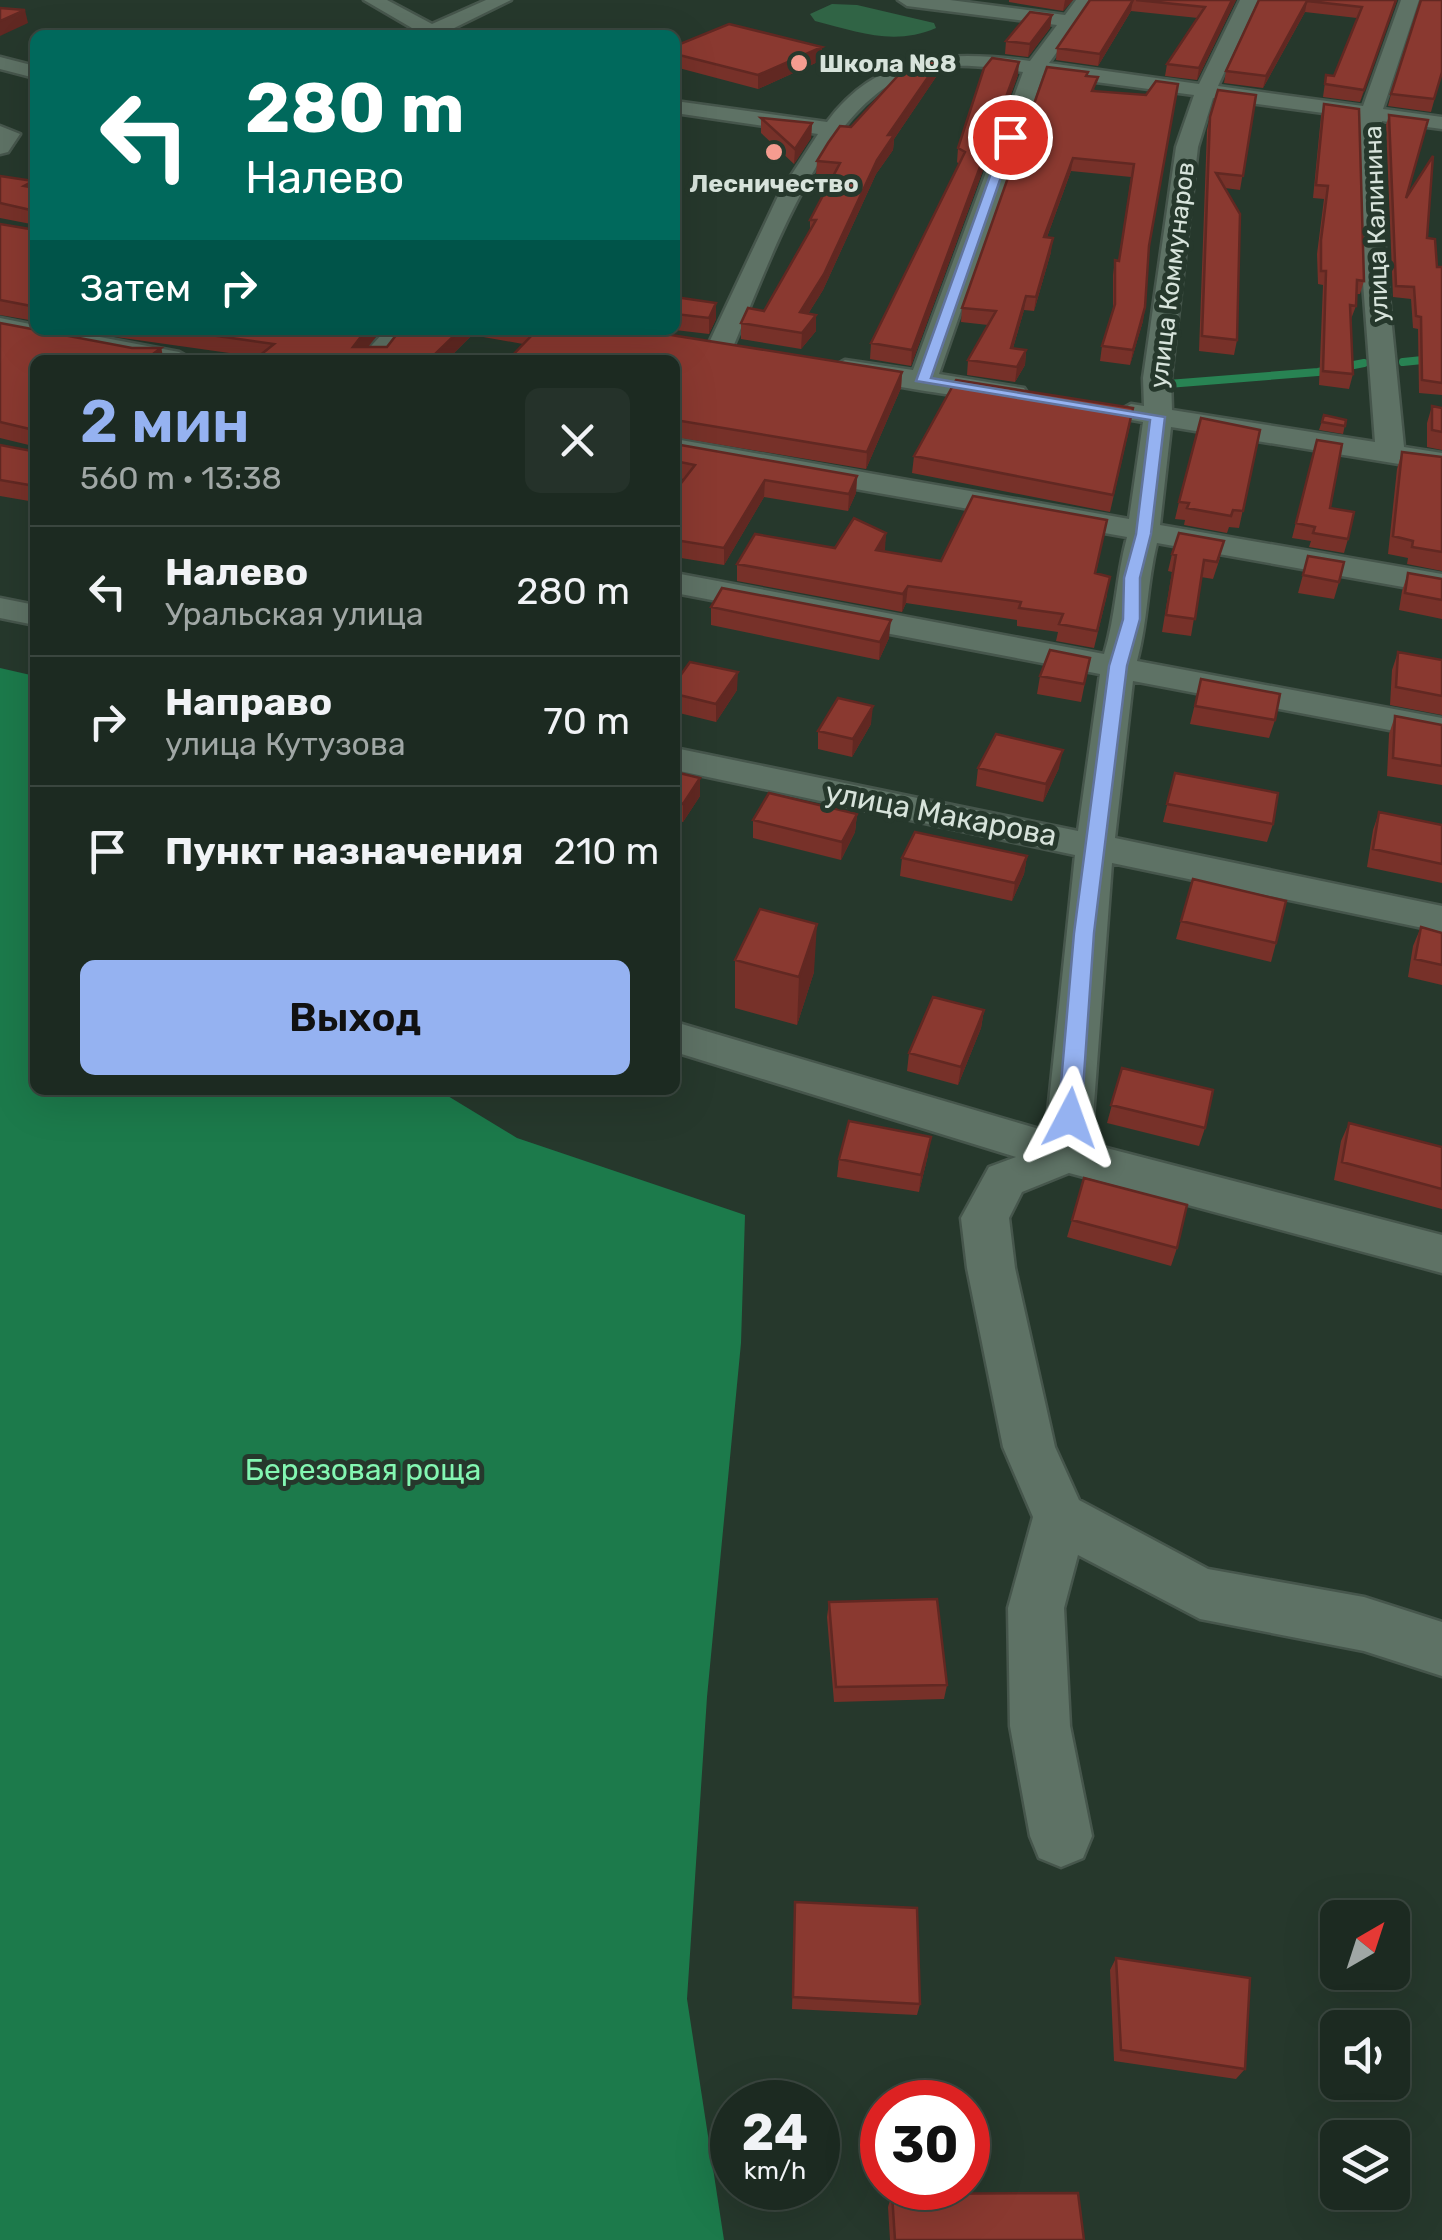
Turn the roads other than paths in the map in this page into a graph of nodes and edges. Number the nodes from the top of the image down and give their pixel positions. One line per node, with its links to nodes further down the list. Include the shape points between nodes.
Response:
1 (373, 0): 8 (street)
2 (502, 0): 9 (street)
3 (907, 0): 7 (street)
4 (1086, 0): 7 (street)
5 (1248, 0): 13 (street, улица Коммунаров)
6 (1410, 0): 15 (street, улица Калинина)
7 (1069, 21): 11 (street)
8 (429, 30)
9 (441, 30)
10 (0, 63): 12 (street)
11 (1034, 68): 13 (street); 17 (street, via 931,62 872,87); 30 (street)
12 (30, 71)
13 (1204, 92): 15 (street); 33 (street, улица Коммунаров, via 1187,147 1157,378)
14 (680, 108): 17 (street)
15 (1372, 114): 16 (street); 35 (street, улица Калинина, via 1373,256)
16 (1442, 123)
17 (830, 129): 25 (street)
18 (0, 133): 19 (street, via 9,134)
19 (0, 148)
20 (0, 326): 21 (street)
21 (30, 332)
22 (47, 335): 27 (street)
23 (396, 335): 28 (street)
24 (683, 342): 25 (street)
25 (720, 347): 26 (street)
26 (757, 353)
27 (152, 355)
28 (377, 355)
29 (812, 362): 30 (street)
30 (923, 381): 31 (street)
31 (1037, 397)
32 (1110, 408): 33 (street)
33 (1158, 417): 35 (street); 37 (street, улица Коммунаров)
34 (680, 449): 37 (street)
35 (1390, 454): 36 (street)
36 (1442, 462)
37 (1144, 534): 39 (street); 42 (street, улица Коммунаров)
38 (680, 584): 42 (street)
39 (1442, 584)
40 (0, 608): 41 (street)
41 (30, 614)
42 (1118, 666): 43 (street); 45 (street, улица Коммунаров)
43 (1442, 729)
44 (680, 760): 45 (street, улица Макарова)
45 (1097, 845): 46 (street, улица Макарова); 48 (street, улица Коммунаров)
46 (1442, 920)
47 (680, 1039): 48 (street)
48 (1067, 1155): 49 (street); 50 (street, via 1004,1180 985,1218 1029,1447)
49 (1442, 1254)
50 (1060, 1517): 51 (street, via 1200,1592 1364,1624); 52 (street, via 1036,1608 1040,1726)
51 (1442, 1649)
52 (1061, 1836)

